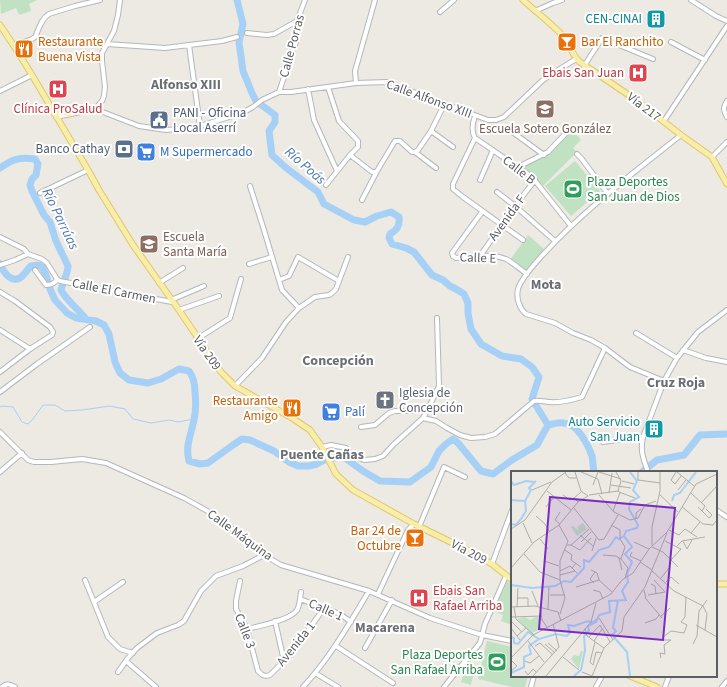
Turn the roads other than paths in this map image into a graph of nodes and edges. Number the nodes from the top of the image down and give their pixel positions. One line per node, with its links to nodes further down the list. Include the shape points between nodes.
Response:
1 (73, 0): 10 (street)
2 (100, 0): 10 (street)
3 (120, 0): 20 (street, via 114,31)
4 (305, 0): 13 (street, Calle Porras)
5 (374, 0): 28 (street, via 355,71)
6 (454, 0): 12 (street)
7 (523, 0): 11 (main road, Vía 217)
8 (562, 0): 11 (street)
9 (691, 0): 14 (street)
10 (75, 6): 22 (street, via 49,14 35,37)
11 (535, 11): 23 (main road, Vía 217, via 564,37)
12 (440, 12)
13 (298, 21): 17 (street, via 274,34); 32 (street, Calle Porras, via 296,42)
14 (727, 21)
15 (0, 25): 22 (main road, Vía 209)
16 (727, 26): 25 (street)
17 (248, 33)
18 (237, 37): 21 (street)
19 (671, 42): 25 (street)
20 (107, 44): 21 (street, via 162,48); 35 (street, via 102,53 104,96)
21 (189, 45): 42 (street)
22 (14, 46): 27 (main road, Vía 209)
23 (576, 59): 26 (main road, Vía 217); 38 (street, Calle Alfonso XIII, via 543,80 504,117 488,120)
24 (653, 59): 26 (street, via 602,38)
25 (705, 60): 41 (street)
26 (584, 66): 41 (main road, Vía 217)
27 (32, 76): 31 (street); 36 (main road, Vía 209)
28 (356, 83): 29 (street, Calle Alfonso XIII); 34 (street, Calle Alfonso XIII, via 387,82)
29 (328, 87): 30 (street, Calle Alfonso XIII); 54 (street, via 339,121 358,141 358,147)
30 (308, 89): 32 (street, Calle Alfonso XIII); 59 (street, via 314,120)
31 (0, 91)
32 (279, 92): 42 (street, Calle Alfonso XIII, via 242,113)
33 (727, 101): 39 (street, via 724,106)
34 (445, 103): 38 (street, Calle Alfonso XIII); 44 (street)
35 (95, 109): 37 (street); 42 (street, Calle Alfonso XIII, via 139,126 166,130)
36 (52, 111): 37 (main road); 40 (main road, Vía 209)
37 (69, 114): 40 (street)
38 (475, 116): 47 (street, via 472,124)
39 (727, 116)
40 (56, 117): 58 (main road, Vía 209)
41 (664, 122): 46 (main road, Vía 217)
42 (200, 126)
43 (570, 129): 52 (street)
44 (431, 131): 49 (street); 51 (street)
45 (511, 131): 52 (street)
46 (681, 135): 55 (main road, Vía 217); 68 (street)
47 (475, 138): 50 (street, Calle B); 71 (street, via 452,186)
48 (727, 142): 55 (street)
49 (453, 147)
50 (493, 150): 56 (street, Calle B); 61 (street)
51 (415, 152): 57 (street); 60 (street, via 400,141 395,142)
52 (544, 154): 56 (street)
53 (576, 154): 68 (street)
54 (350, 155): 59 (street); 60 (street, via 372,172)
55 (712, 157): 63 (main road, Vía 217)
56 (518, 167): 62 (street, Calle B)
57 (436, 168)
58 (88, 170): 67 (street); 90 (main road, Vía 209, via 129,239)
59 (337, 171): 64 (street)
60 (377, 171): 69 (street)
61 (480, 180)
62 (535, 180): 70 (street, Avenida F); 73 (street, Calle B)
63 (727, 184)
64 (326, 185)
65 (250, 186): 79 (street)
66 (497, 192): 70 (street)
67 (40, 193)
68 (608, 194): 73 (street)
69 (362, 200)
70 (515, 206): 72 (street, Avenida F); 76 (street)
71 (482, 212): 72 (street); 78 (street, Calle E, via 452,253 456,258)
72 (501, 226): 75 (street); 78 (street, Avenida F)
73 (571, 226): 76 (street)
74 (0, 237): 77 (street, Calle El Carmen)
75 (523, 240)
76 (555, 241): 85 (street)
77 (28, 254): 82 (street); 87 (street, Calle El Carmen, via 47,263)
78 (480, 256): 85 (street, Calle E, via 506,260)
79 (272, 257): 81 (street); 88 (street)
80 (348, 257): 89 (street)
81 (249, 264)
82 (0, 265)
83 (183, 268): 90 (street)
84 (35, 270): 87 (street, via 46,286)
85 (527, 274): 103 (street, via 518,289 522,311 555,323)
86 (241, 279): 102 (street, via 230,318)
87 (59, 280): 94 (street, Calle El Carmen)
88 (279, 280): 89 (street, via 289,276 298,257); 95 (street, via 282,290)
89 (339, 281): 95 (street, via 332,293 315,297)
90 (160, 283): 94 (main road, Vía 209)
91 (204, 286): 94 (street)
92 (0, 292): 104 (street, via 52,330 52,335)
93 (219, 296): 96 (street)
94 (172, 301): 96 (main road, Vía 209)
95 (299, 308): 110 (street, via 286,322 262,358)
96 (179, 310): 102 (main road, Vía 209)
97 (727, 310): 105 (street, via 698,332)
98 (437, 318): 112 (street, via 439,386)
99 (90, 327): 111 (street)
100 (0, 330): 104 (street)
101 (636, 333): 106 (street)
102 (197, 339): 110 (main road, Vía 209, via 220,372)
103 (605, 348): 109 (street, via 630,367); 113 (street, via 582,397 569,401 534,401 495,434 471,438 460,435 436,421)
104 (30, 349): 108 (street)
105 (683, 350): 106 (street); 107 (street)
106 (677, 358): 109 (street)
107 (727, 362)
108 (0, 372)
109 (664, 381): 116 (street)
110 (235, 386): 118 (main road, Vía 209, via 310,430)
111 (0, 392)
112 (429, 407): 113 (street); 114 (street, via 415,411 395,411 375,425)
113 (423, 418): 118 (street, via 383,456 375,459 364,460 354,456 346,448 331,445)
114 (361, 427)
115 (0, 432): 119 (street, Calle Máquina)
116 (643, 437): 117 (street); 120 (street, via 641,446)
117 (603, 442)
118 (322, 447): 126 (main road, Vía 209, via 336,474 353,490)
119 (22, 453): 121 (street); 127 (street, Calle Máquina, via 34,462 82,459 106,463 211,513)
120 (648, 471)
121 (0, 472)
122 (464, 477): 126 (street, via 444,468)
123 (717, 511): 125 (street)
124 (511, 513): 128 (street)
125 (727, 517)
126 (417, 525): 128 (main road, Vía 209); 136 (street, via 408,530)
127 (264, 555): 134 (street, Calle Máquina, via 280,565); 148 (street, via 216,576 201,591 184,621 157,633)
128 (492, 564): 129 (main road, Vía 209)
129 (506, 576): 130 (main road, Vía 209); 144 (street)
130 (511, 579)
131 (85, 580): 139 (street)
132 (240, 581): 143 (street, Calle 3, via 236,609)
133 (124, 582): 139 (street)
134 (369, 591): 136 (street, Calle Máquina); 142 (street)
135 (301, 592): 137 (street)
136 (378, 594): 138 (street, Calle Máquina)
137 (300, 599): 140 (street, Calle 1); 141 (street, via 298,608 291,616)
138 (392, 600): 144 (street, Calle Máquina, via 430,618); 147 (street)
139 (94, 602): 148 (street, via 108,637 120,649)
140 (324, 608): 142 (street, Calle 1, via 340,614); 150 (street, Avenida 1)
141 (275, 621): 143 (street); 150 (street)
142 (351, 622): 146 (street)
143 (247, 629): 153 (street, Calle 3, via 258,671)
144 (482, 634): 145 (street, Calle Máquina); 165 (street, via 480,643)
145 (511, 641)
146 (336, 646): 152 (street); 159 (street)
147 (365, 648)
148 (133, 653): 149 (street)
149 (126, 661): 151 (street); 162 (street)
150 (284, 661): 153 (street, Avenida 1, via 270,675)
151 (118, 672)
152 (315, 673): 163 (street); 164 (street)
153 (265, 676)
154 (534, 677): 166 (street)
155 (601, 677): 167 (street)
156 (632, 677): 168 (main road)
157 (669, 677): 169 (street)
158 (727, 681): 170 (street)
159 (393, 683)
160 (2, 687): 161 (street, via 11,684)
161 (15, 687)
162 (156, 687)
163 (303, 687)
164 (338, 687)
165 (444, 687)
166 (531, 687)
167 (596, 687)
168 (657, 687)
169 (665, 687)
170 (722, 687)

